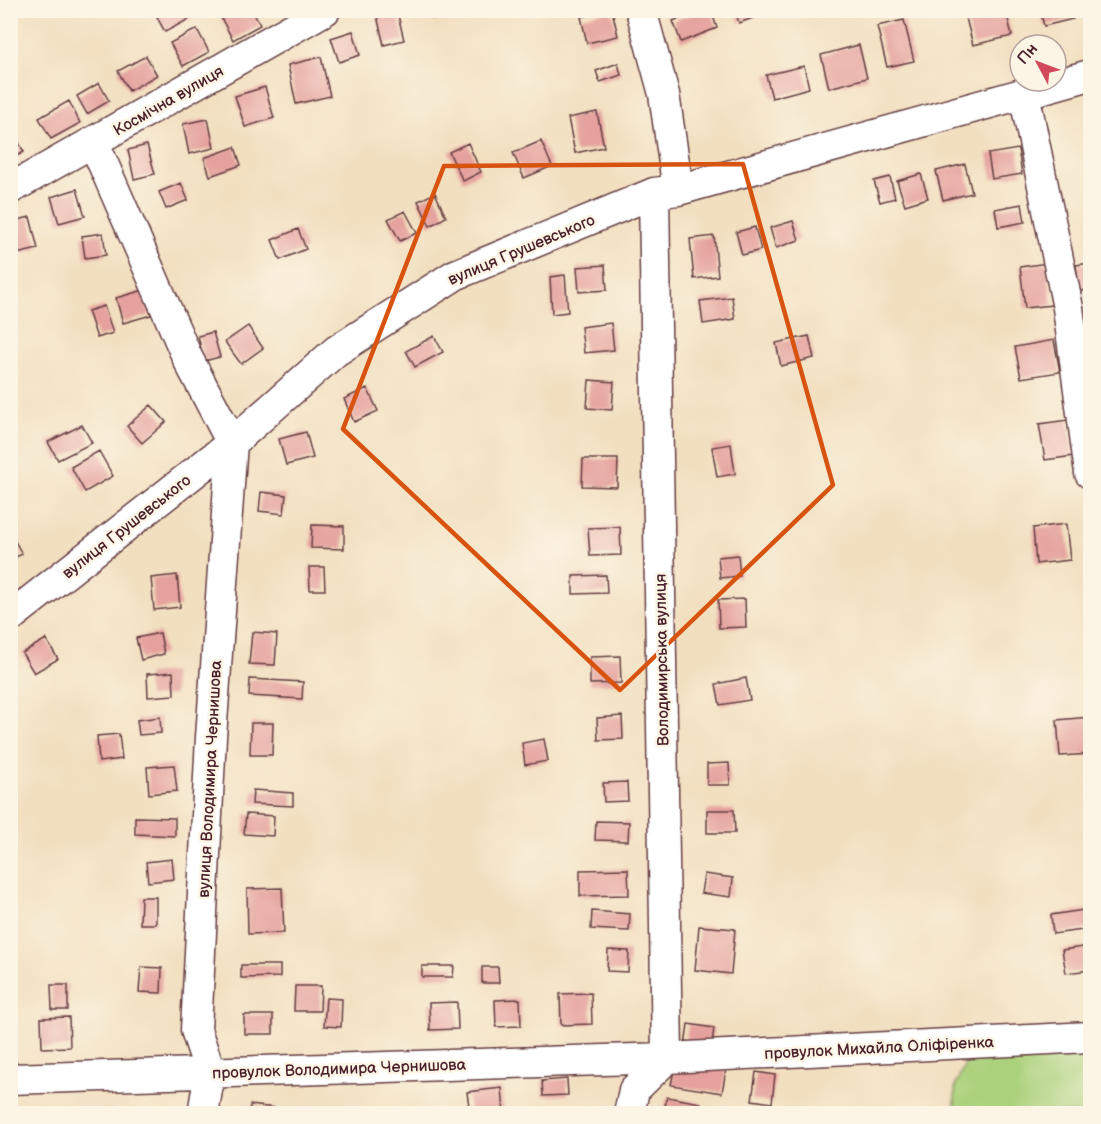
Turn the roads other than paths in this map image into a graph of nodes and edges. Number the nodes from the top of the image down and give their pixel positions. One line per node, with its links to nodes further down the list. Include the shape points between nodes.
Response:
1 (325, 10): 6 (street, Космічна вулиця)
2 (641, 10): 8 (street, Володимирська вулиця, via 664,94)
3 (1090, 75): 4 (street, вулиця Грушевського)
4 (1068, 81)
5 (1024, 93): 8 (street, вулиця Грушевського); 9 (street)
6 (94, 143): 7 (street, Космічна вулиця); 10 (street, via 188,359)
7 (10, 189)
8 (666, 191): 10 (street, вулиця Грушевського, via 454,275 336,351); 14 (street, Володимирська вулиця)
9 (1079, 307): 11 (street)
10 (232, 443): 12 (street, вулиця Грушевського); 15 (street, вулиця Володимира Чернишова, via 210,737 196,1030)
11 (1090, 473)
12 (10, 617)
13 (1090, 1037): 14 (street, провулок Михайла Оліфіренка)
14 (667, 1058): 15 (street, провулок Володимира Чернишова); 18 (street, via 634,1090)
15 (210, 1072): 16 (street, провулок Володимира Чернишова); 17 (street, вулиця Володимира Чернишова)
16 (10, 1079)
17 (203, 1113)
18 (629, 1113)

